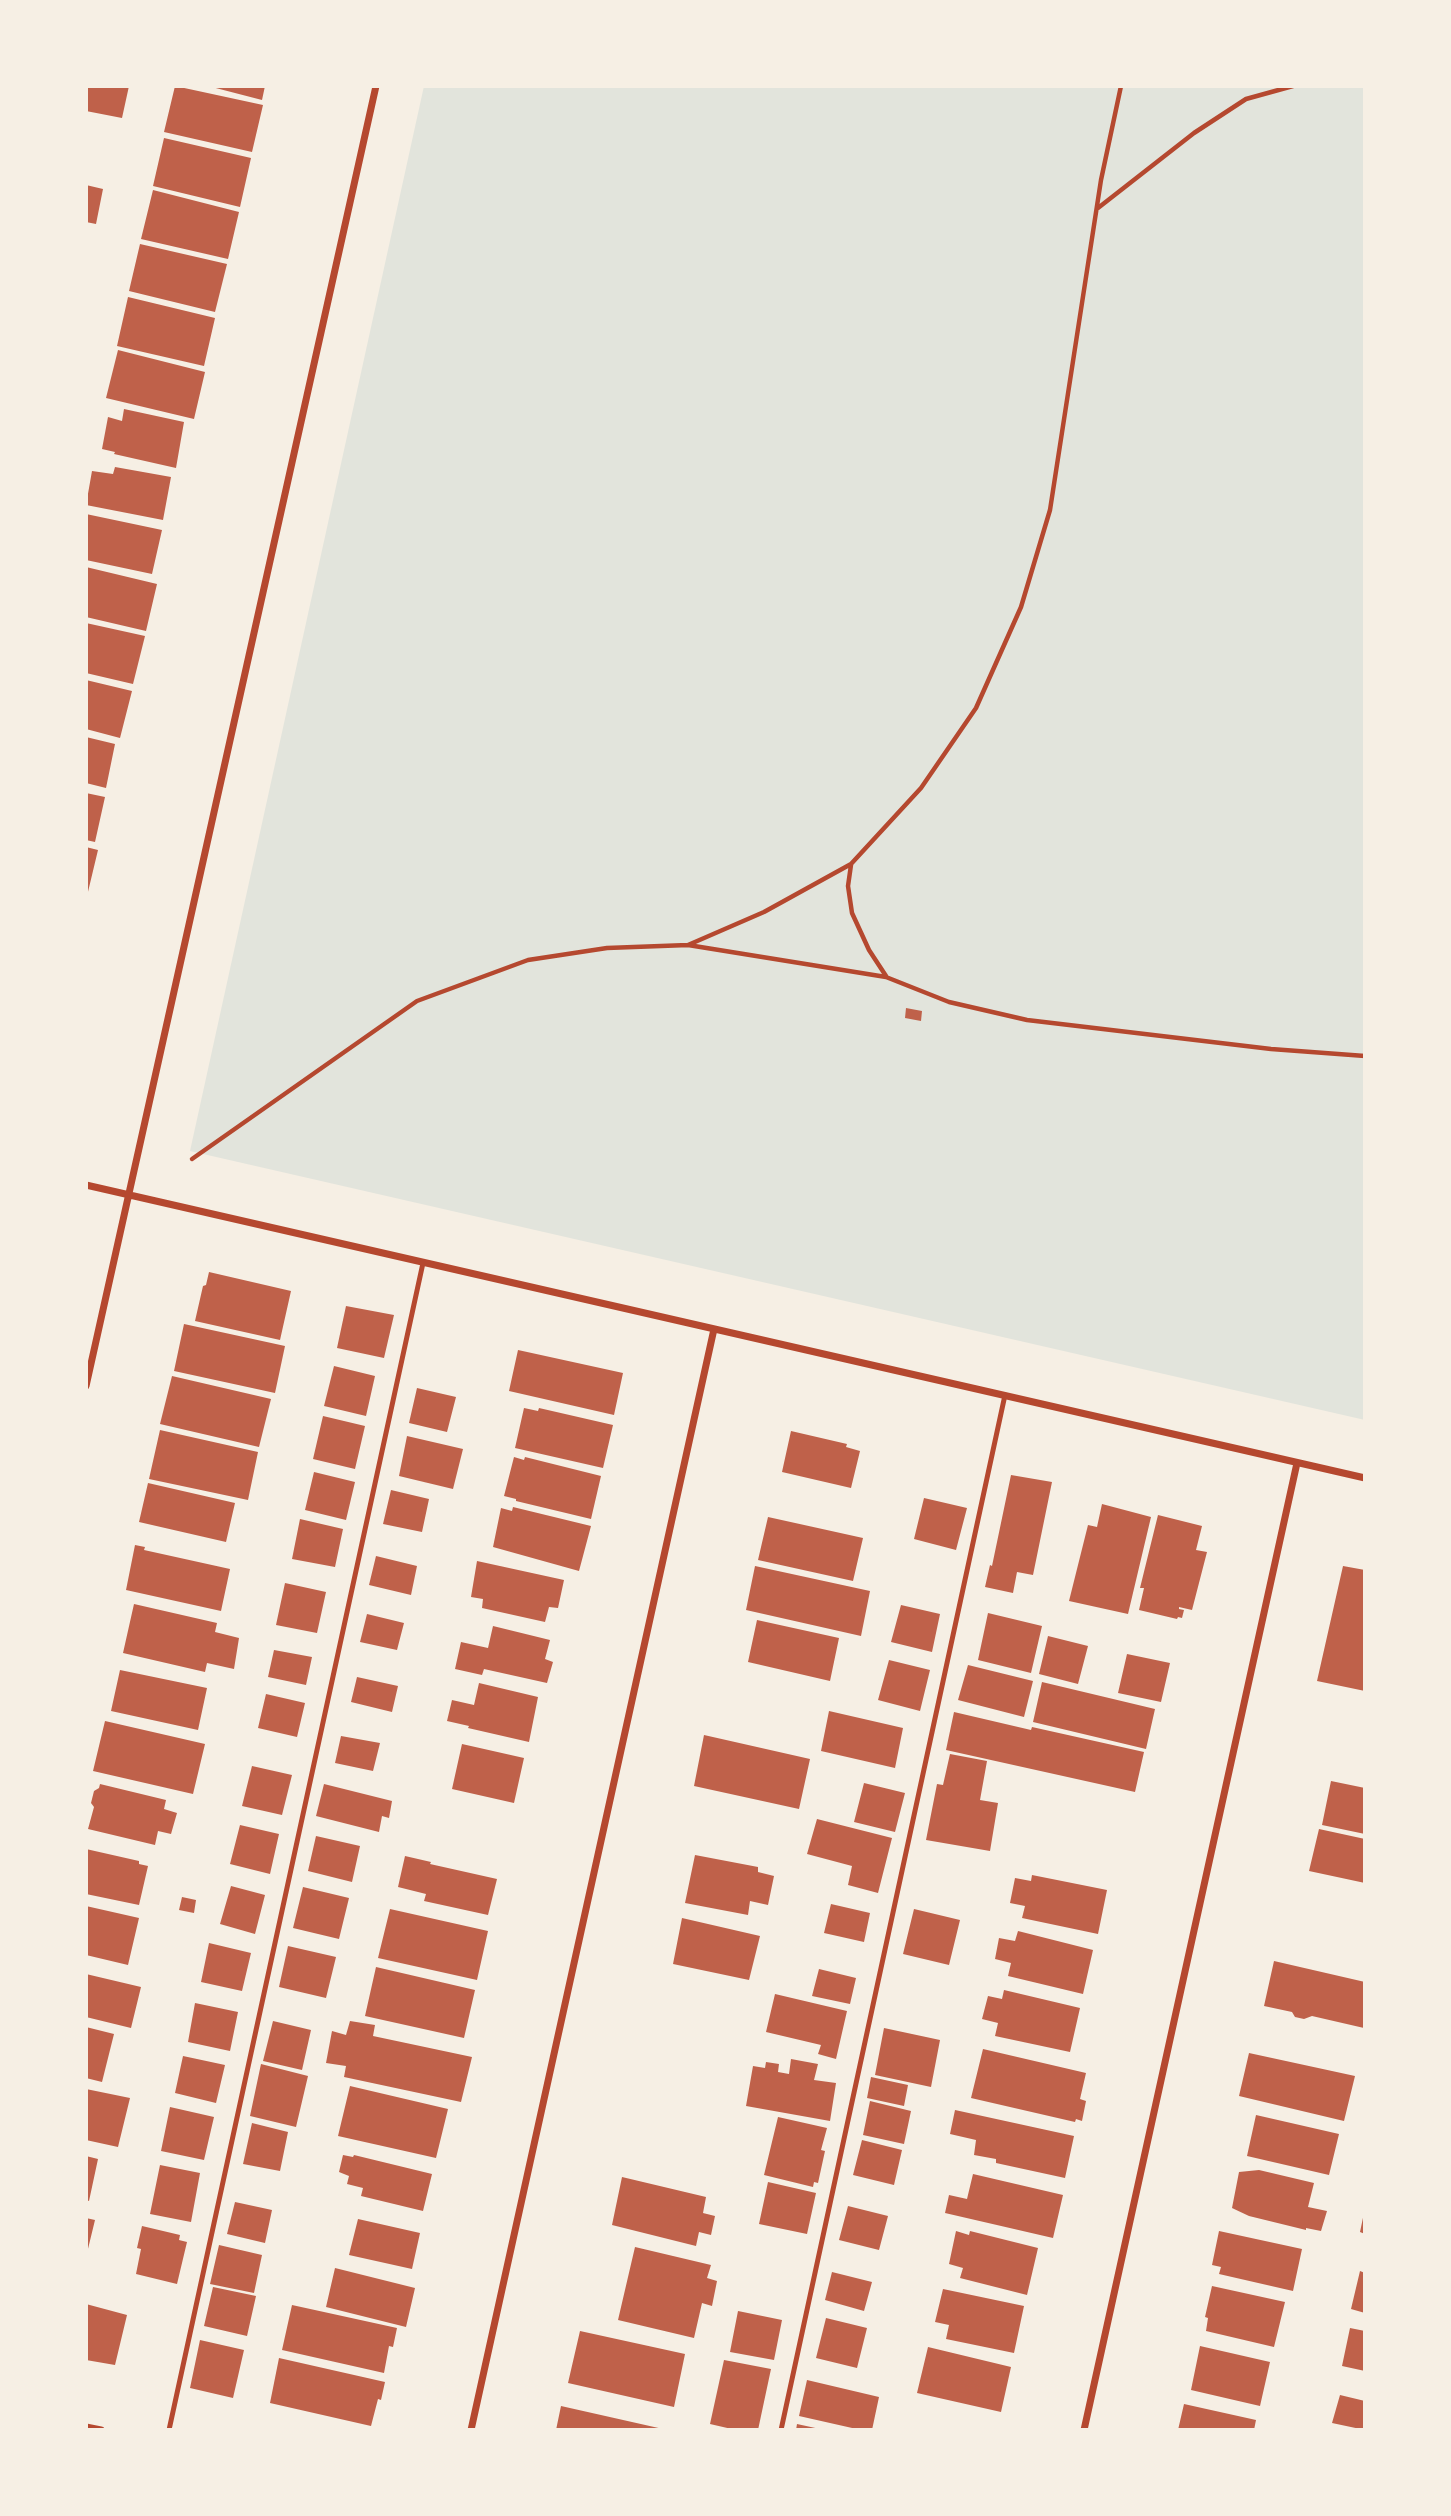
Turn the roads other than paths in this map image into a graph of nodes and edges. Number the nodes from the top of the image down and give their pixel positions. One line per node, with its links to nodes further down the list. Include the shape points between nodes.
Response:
1 (376, 86): 3 (street)
2 (86, 1185): 3 (street)
3 (128, 1195): 4 (street); 6 (street)
4 (423, 1263): 5 (street); 12 (lane)
5 (714, 1329): 7 (street); 13 (street)
6 (86, 1386)
7 (1005, 1395): 8 (street); 14 (lane)
8 (1297, 1463): 9 (street); 15 (street)
9 (1365, 1478)
10 (86, 2427): 11 (street)
11 (101, 2430)
12 (169, 2430)
13 (471, 2430)
14 (781, 2430)
15 (1084, 2430)

